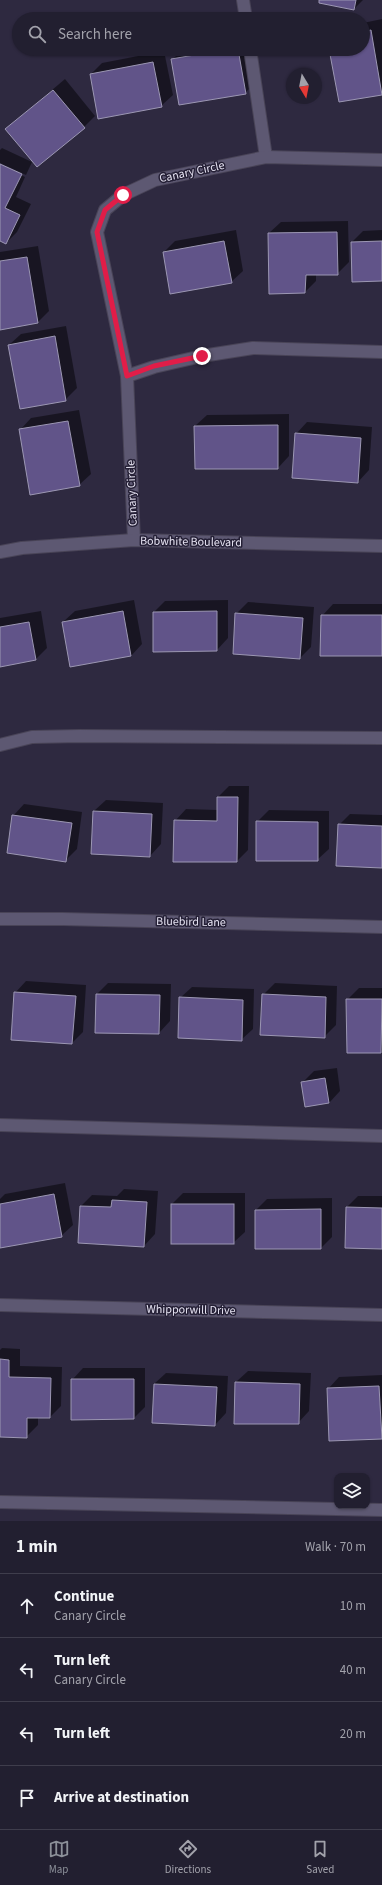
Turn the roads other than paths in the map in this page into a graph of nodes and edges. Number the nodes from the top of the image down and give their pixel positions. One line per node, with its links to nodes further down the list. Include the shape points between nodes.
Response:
1 (243, 0): 2 (street)
2 (245, 12)
3 (251, 56): 4 (street)
4 (266, 157): 5 (street, Canary Circle); 7 (street, Canary Circle, via 155,180 123,195 105,210 97,232)
5 (382, 160)
6 (382, 352): 7 (street, via 253,348 168,364)
7 (127, 376): 8 (street, Canary Circle)
8 (134, 540): 9 (street, Bobwhite Boulevard); 10 (street, Bobwhite Boulevard, via 22,548)
9 (382, 546)
10 (0, 552)
11 (382, 738): 12 (street, via 80,736 32,737)
12 (0, 745)
13 (0, 919): 14 (street, Bluebird Lane)
14 (382, 927)
15 (0, 1125): 16 (street)
16 (382, 1136)
17 (0, 1305): 18 (street, Whipporwill Drive)
18 (382, 1315)
19 (0, 1502): 20 (street)
20 (382, 1510)

